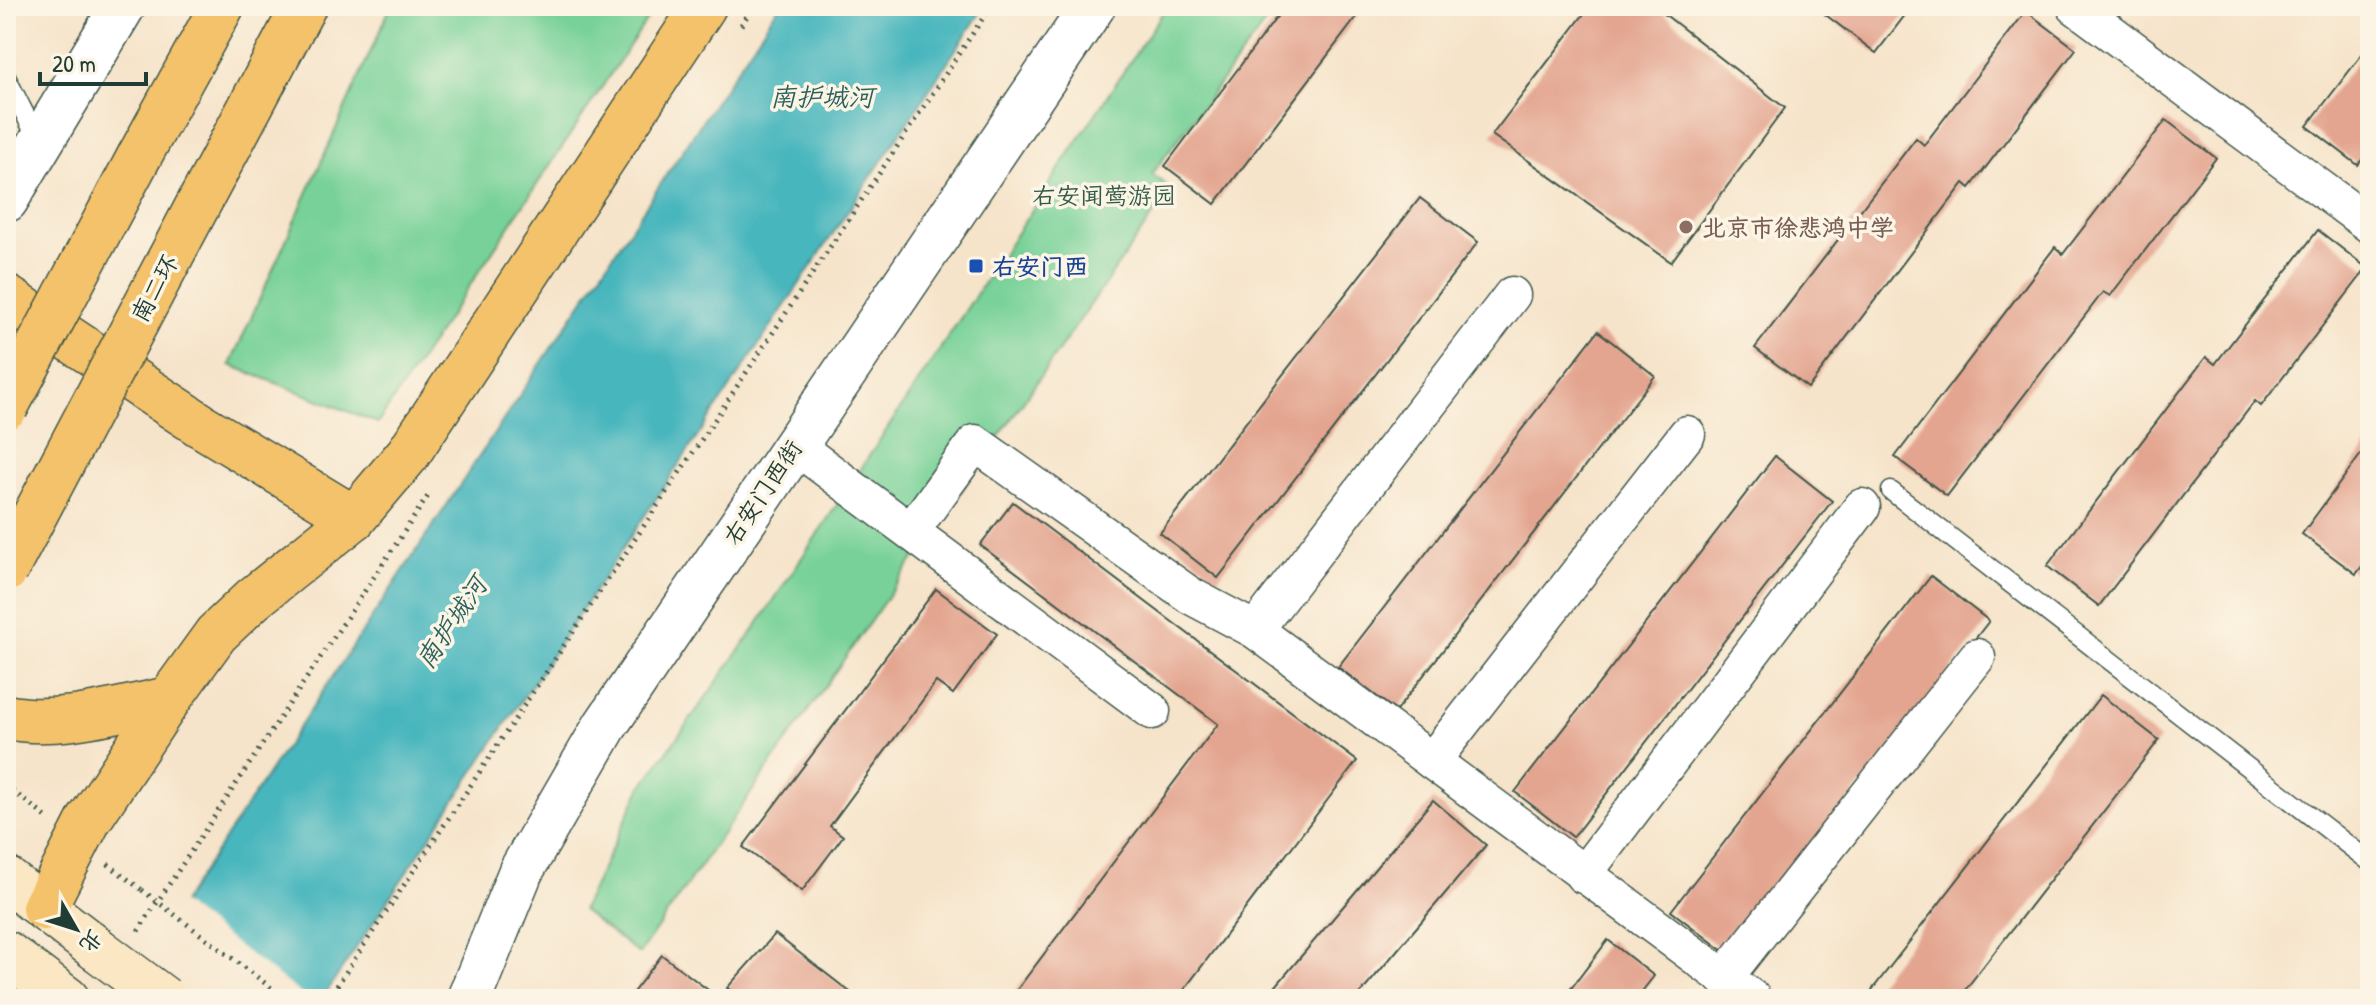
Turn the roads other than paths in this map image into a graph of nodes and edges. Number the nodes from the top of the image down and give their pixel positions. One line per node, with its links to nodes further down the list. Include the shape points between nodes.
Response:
1 (123, 6): 8 (street)
2 (222, 6): 13 (highway, bridge)
3 (304, 6): 19 (highway, 南二环, bridge)
4 (1093, 6): 15 (street, 右安门西街)
5 (2075, 6): 10 (street)
6 (720, 19): 17 (highway, via 408,454)
7 (6, 77): 8 (lane)
8 (41, 144): 9 (street)
9 (6, 200)
10 (2370, 225)
11 (1512, 295): 20 (street)
12 (6, 297): 17 (highway)
13 (6, 407)
14 (1687, 434): 25 (street)
15 (794, 445): 18 (street); 34 (street, 右安门西街, via 605,726 521,871)
16 (1877, 499): 26 (lane); 27 (street)
17 (354, 518): 22 (highway, via 216,634)
18 (912, 530): 20 (street, via 975,443 1191,596); 23 (street)
19 (6, 570)
20 (1255, 630): 25 (street)
21 (1977, 657): 31 (street)
22 (169, 699): 24 (highway, via 72,718); 29 (highway, via 89,820)
23 (1152, 711)
24 (6, 717)
25 (1432, 761): 27 (street)
26 (2370, 862)
27 (1583, 875): 31 (street)
28 (6, 879): 29 (main road)
29 (44, 908): 33 (main road, bridge, via 116,942)
30 (6, 953): 32 (main road)
31 (1725, 977): 35 (street)
32 (65, 997)
33 (164, 999)
34 (469, 999)
35 (1753, 999)

